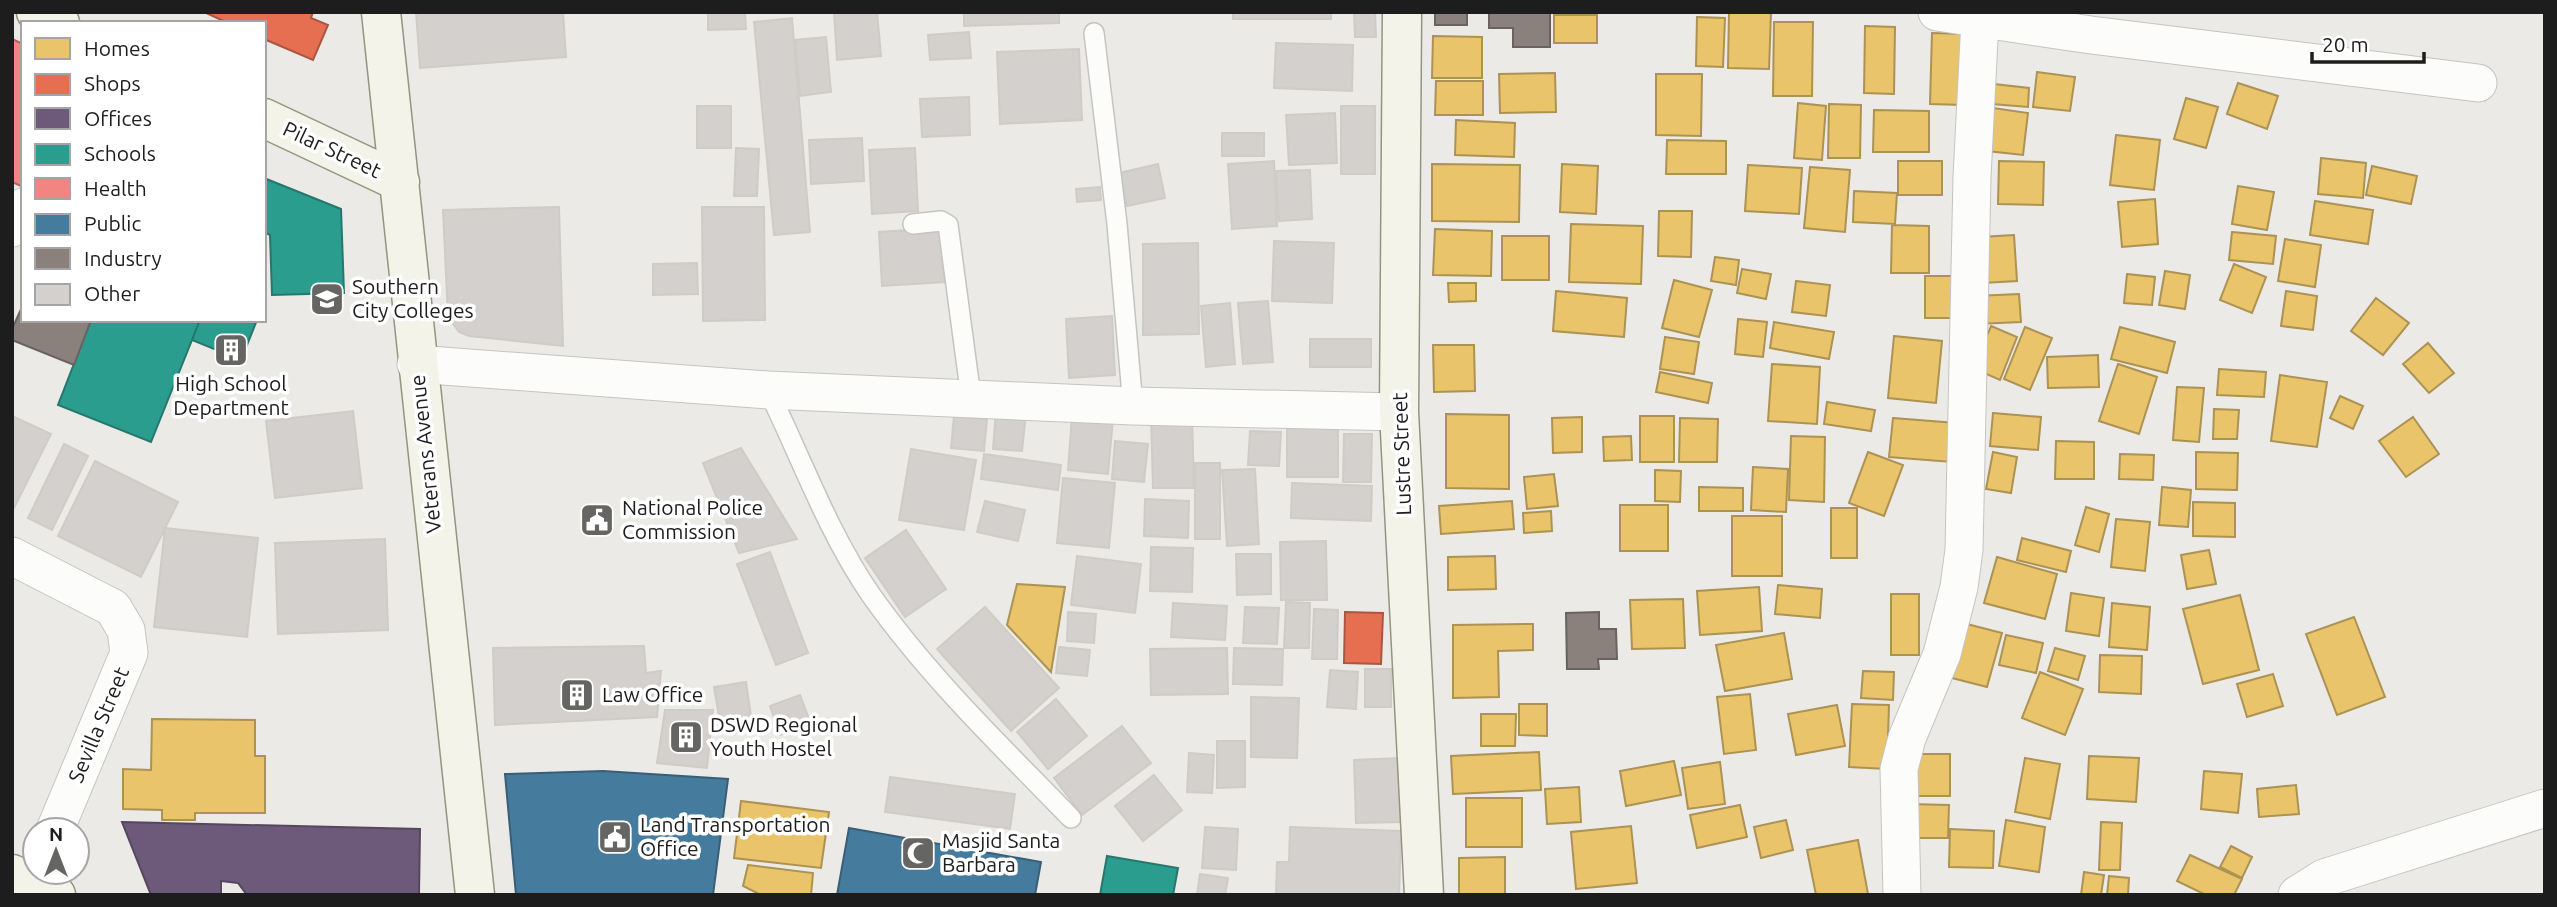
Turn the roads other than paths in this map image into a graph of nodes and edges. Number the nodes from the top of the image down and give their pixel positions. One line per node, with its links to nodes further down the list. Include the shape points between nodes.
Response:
1 (36, 12): 6 (street)
2 (381, 12): 10 (street, Veterans Avenue)
3 (1402, 12): 18 (street, Lustre Street)
4 (1937, 12): 5 (street)
5 (1980, 20): 8 (street); 25 (street, via 1964,550 1942,654 1899,769)
6 (56, 21)
7 (1094, 33): 17 (lane)
8 (2478, 83)
9 (266, 119): 10 (street, Pilar Street)
10 (400, 182): 14 (street, Veterans Avenue)
11 (21, 211): 13 (street)
12 (913, 224): 16 (lane, via 941,221 948,225)
13 (12, 228)
14 (416, 363): 15 (street); 23 (street, Veterans Avenue)
15 (768, 390): 16 (street); 22 (lane, via 852,564 872,595 938,681)
16 (971, 397): 17 (street)
17 (1133, 406): 18 (street)
18 (1399, 412): 24 (street, Lustre Street)
19 (12, 556): 21 (street, Sevilla Street, via 113,608 126,630 130,653)
20 (2545, 808): 26 (street, via 2324,878)
21 (61, 816)
22 (1071, 818)
23 (475, 895)
24 (1424, 895)
25 (1902, 895)
26 (2297, 895)

